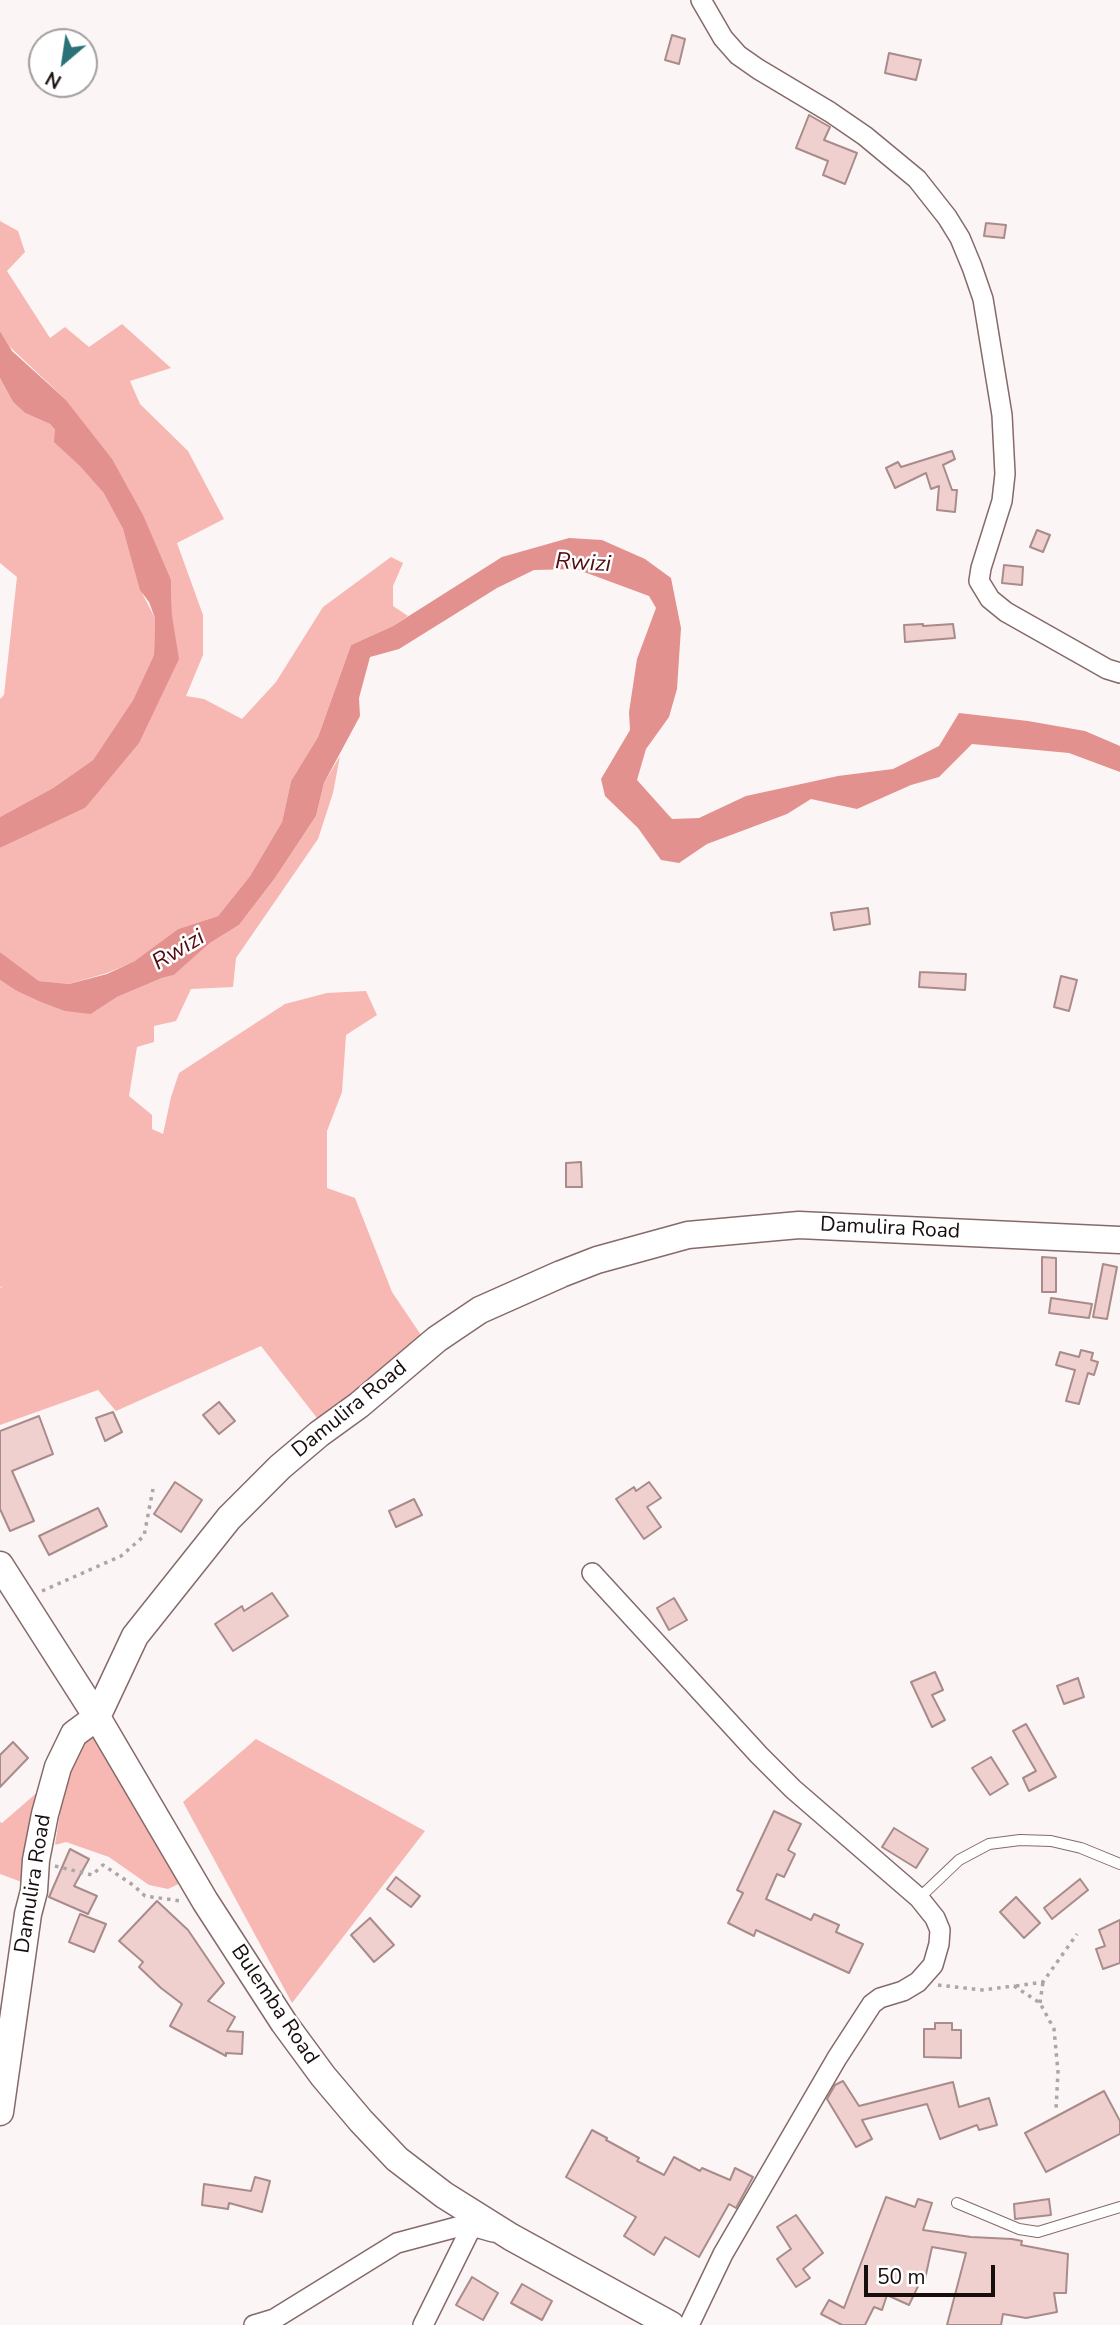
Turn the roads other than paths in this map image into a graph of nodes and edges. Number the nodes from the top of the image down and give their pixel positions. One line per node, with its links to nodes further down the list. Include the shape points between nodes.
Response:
1 (701, 0): 2 (street, via 738,55 865,136 916,179 947,217 983,299 1002,415 1002,501 979,581 990,599 1006,612)
2 (1120, 673)
3 (1120, 1240): 6 (street, Damulira Road, via 799,1225 688,1234 597,1260 480,1310 319,1434 229,1518 135,1636)
4 (0, 1565): 6 (street, Bulemba Road)
5 (592, 1573): 8 (street, via 793,1789)
6 (97, 1717): 9 (street, Damulira Road, via 74,1734 58,1767 45,1814); 13 (street, Bulemba Road, via 205,1901 323,2076 397,2159)
7 (1120, 1864): 8 (lane, via 1051,1841 989,1844 959,1860)
8 (919, 1898): 18 (street, via 940,1930 933,1965 918,1982 872,2004 723,2254)
9 (0, 2112)
10 (957, 2203): 11 (lane, via 1019,2230 1038,2232)
11 (1120, 2207)
12 (472, 2226): 13 (street); 14 (street, via 397,2243); 16 (street)
13 (511, 2237): 17 (street, Bulemba Road)
14 (273, 2322): 15 (street)
15 (254, 2325)
16 (423, 2325)
17 (671, 2325)
18 (689, 2325)

